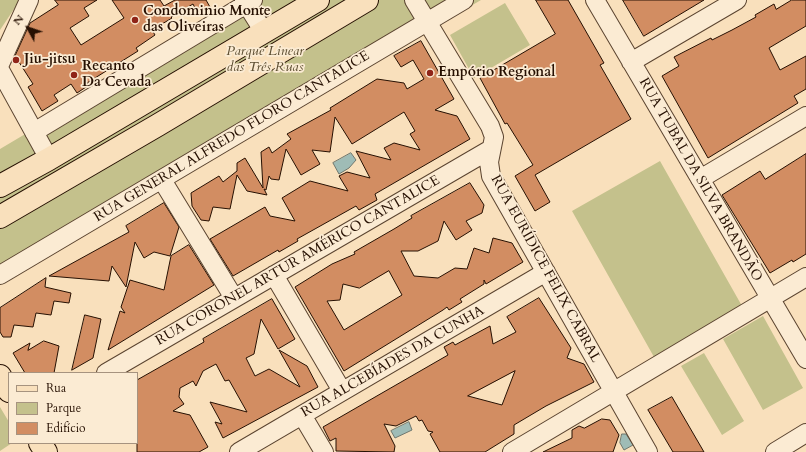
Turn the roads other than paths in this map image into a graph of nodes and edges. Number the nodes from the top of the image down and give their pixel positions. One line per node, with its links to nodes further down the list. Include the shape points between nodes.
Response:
1 (29, 0): 12 (street)
2 (318, 0): 10 (main road)
3 (366, 0): 16 (main road)
4 (414, 0): 9 (street, RUA EURÍDICE FELIX CABRAL)
5 (464, 0): 9 (street, RUA GENERAL ALFREDO FLORO CANTALICE)
6 (595, 0): 11 (street, RUA TUBAL DA SILVA BRANDÃO)
7 (738, 0): 11 (street)
8 (248, 1): 10 (street); 17 (street)
9 (427, 22): 18 (street, RUA EURÍDICE FELIX CABRAL, via 490,126 494,137); 21 (street, RUA GENERAL ALFREDO FLORO CANTALICE)
10 (264, 32): 14 (main road)
11 (631, 62): 20 (street, RUA TUBAL DA SILVA BRANDÃO)
12 (0, 64)
13 (0, 70): 17 (street)
14 (155, 96): 16 (street); 19 (main road)
15 (806, 116): 20 (street)
16 (169, 119): 23 (main road)
17 (34, 132): 19 (street)
18 (491, 149): 24 (street, RUA EURÍDICE FELIX CABRAL, via 491,176); 26 (street, RUA CORONEL ARTUR AMÉRICO CANTALICE)
19 (49, 159): 22 (main road)
20 (700, 179): 29 (street, RUA TUBAL DA SILVA BRANDÃO)
21 (162, 180): 25 (street, RUA GENERAL ALFREDO FLORO CANTALICE); 28 (street)
22 (0, 186)
23 (0, 217)
24 (546, 272): 34 (street, RUA ALCEBÍADES DA CUNHA); 35 (street, RUA EURÍDICE FELIX CABRAL)
25 (0, 275)
26 (274, 275): 28 (street, RUA CORONEL ARTUR AMÉRICO CANTALICE); 34 (street)
27 (806, 277): 29 (street)
28 (234, 298): 31 (street, RUA CORONEL ARTUR AMÉRICO CANTALICE)
29 (769, 299): 30 (street, RUA TUBAL DA SILVA BRANDÃO); 35 (street)
30 (806, 359)
31 (108, 372)
32 (0, 376): 33 (main road)
33 (8, 389)
34 (342, 392): 36 (street, RUA ALCEBÍADES DA CUNHA)
35 (614, 393): 40 (street); 41 (street, RUA EURÍDICE FELIX CABRAL)
36 (302, 415): 38 (street, RUA ALCEBÍADES DA CUNHA); 39 (street)
37 (806, 433): 42 (street)
38 (239, 452)
39 (324, 452)
40 (512, 452)
41 (648, 452)
42 (775, 452)

